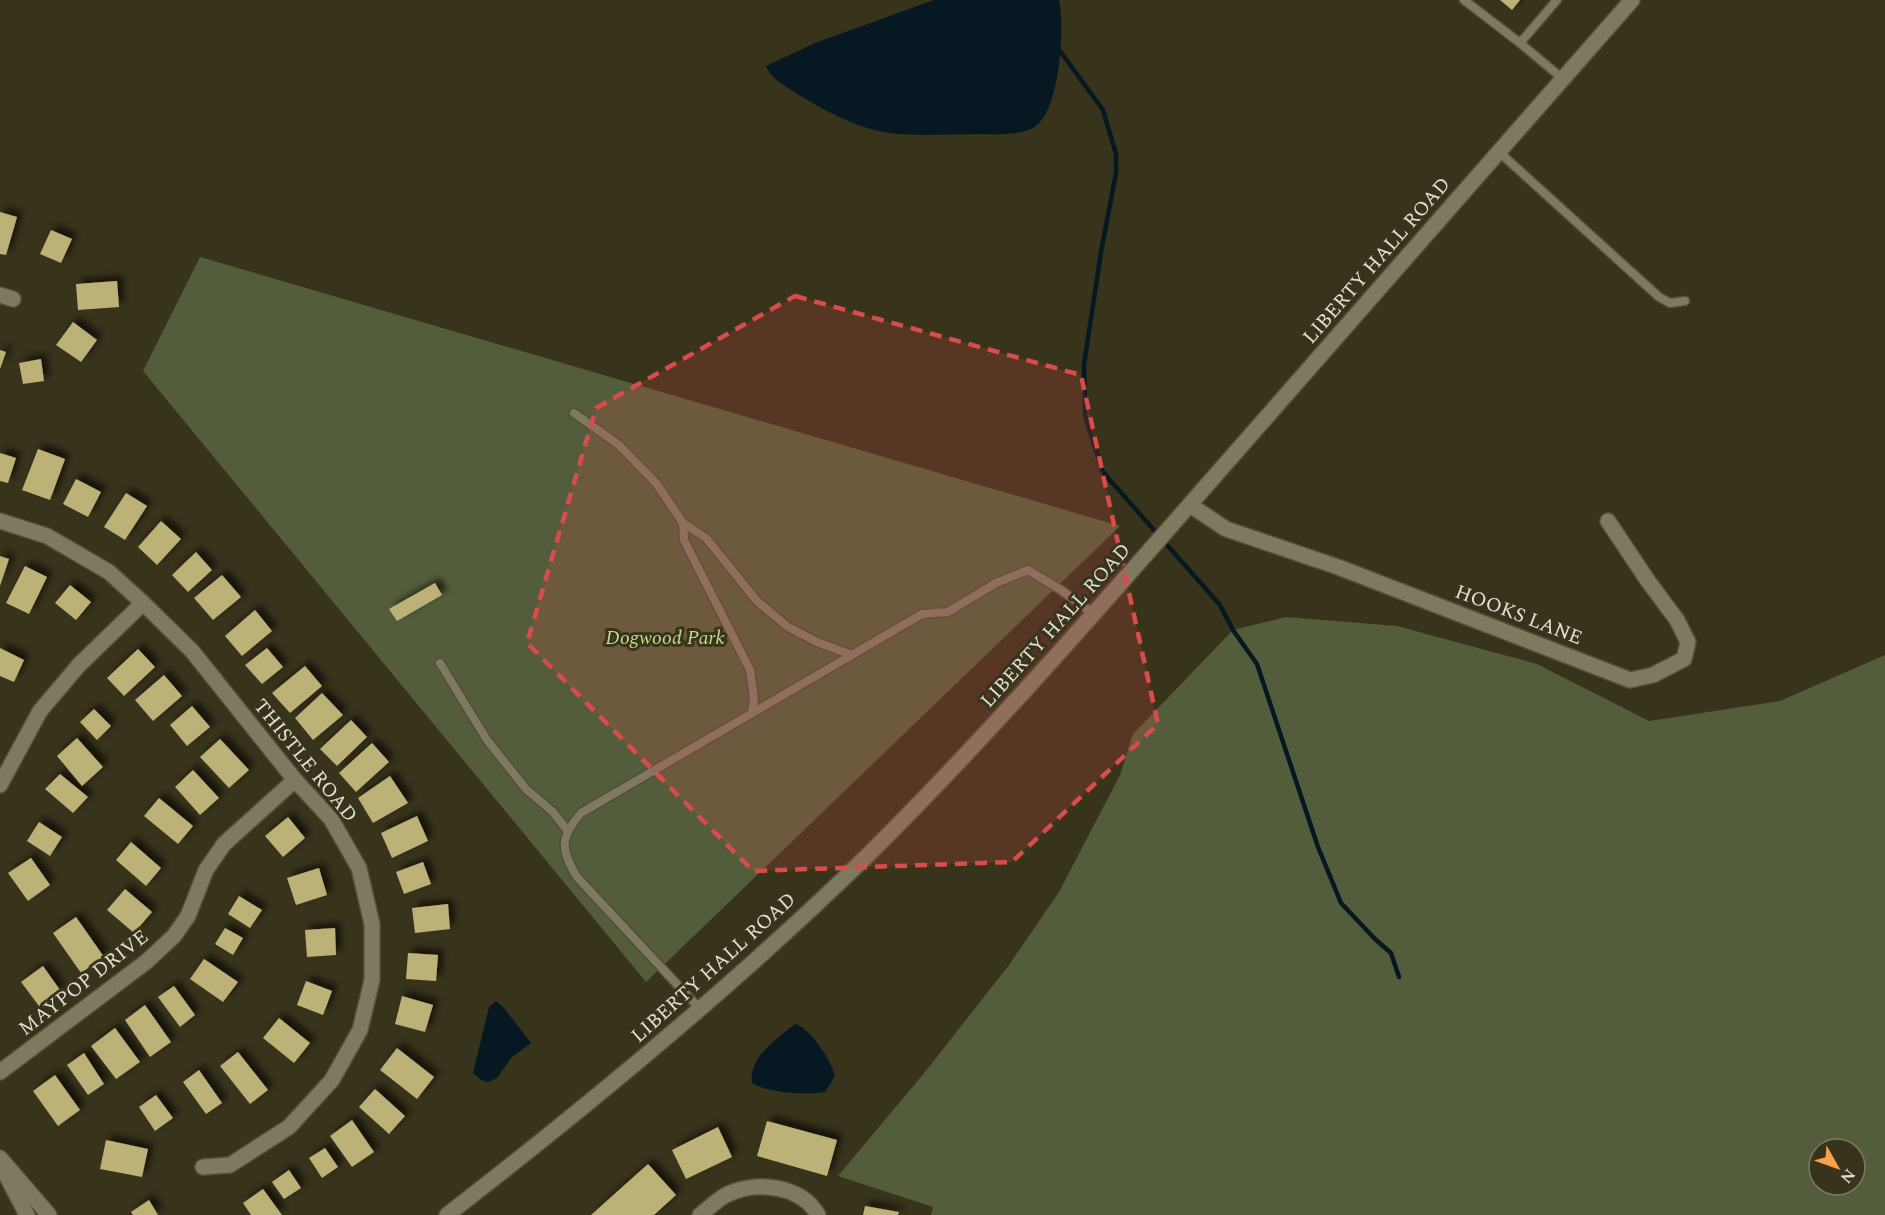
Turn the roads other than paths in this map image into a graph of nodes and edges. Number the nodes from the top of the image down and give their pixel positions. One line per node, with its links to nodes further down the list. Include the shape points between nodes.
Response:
1 (1464, 0): 4 (lane)
2 (1557, 0): 4 (lane)
3 (1632, 0): 5 (street, LIBERTY HALL ROAD)
4 (1520, 43): 5 (lane)
5 (1563, 79): 6 (street, LIBERTY HALL ROAD)
6 (1499, 152): 7 (lane, via 1659,297 1670,303); 9 (street, LIBERTY HALL ROAD)
7 (1686, 301)
8 (574, 413): 12 (lane, via 619,445 656,483)
9 (1190, 505): 11 (street, HOOKS LANE, via 1226,529 1338,567 1630,680 1653,675 1684,658 1688,642); 14 (street, LIBERTY HALL ROAD)
10 (0, 521): 13 (street, THISTLE ROAD, via 47,536 109,572)
11 (1608, 521)
12 (682, 523): 15 (lane, via 706,538 757,601 788,627); 17 (lane, via 684,540 750,670)
13 (143, 603): 18 (street, THISTLE ROAD, via 192,651); 19 (street, via 79,665 40,711)
14 (1094, 614): 15 (lane, via 1028,570 996,583 948,612 922,614); 21 (street, LIBERTY HALL ROAD, via 883,840)
15 (852, 655): 17 (lane)
16 (440, 663): 20 (lane, via 487,740 526,789)
17 (752, 713): 20 (lane, via 581,813)
18 (295, 780): 22 (street, MAYPOP DRIVE, via 224,844 206,870 188,916 174,936 146,962); 24 (street, THISTLE ROAD, via 331,819 359,868 372,924 372,980 360,1030 332,1080 289,1127 230,1165)
19 (0, 785)
20 (567, 830): 21 (lane, via 564,845 577,877)
21 (699, 1009): 27 (street, LIBERTY HALL ROAD, via 558,1129)
22 (0, 1072)
23 (0, 1160): 25 (street); 26 (street)
24 (203, 1167)
25 (27, 1215)
26 (49, 1215)
27 (447, 1215)
28 (700, 1215): 29 (street, via 726,1195 764,1185 796,1194)
29 (818, 1215)

